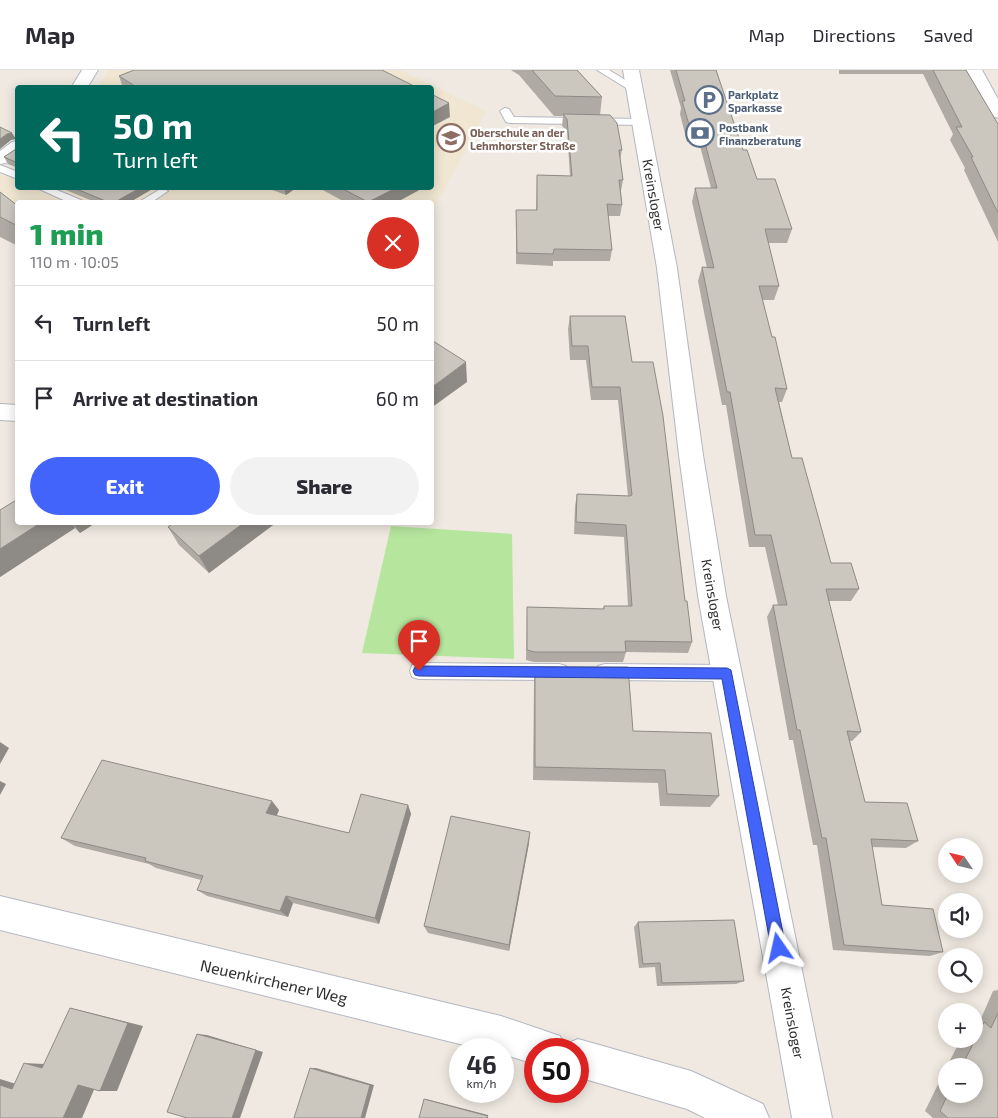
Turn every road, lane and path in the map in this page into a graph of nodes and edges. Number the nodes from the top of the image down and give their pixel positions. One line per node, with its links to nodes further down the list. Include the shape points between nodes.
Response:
1 (90, 70): 5 (main road)
2 (602, 70): 4 (lane)
3 (974, 70): 7 (main road)
4 (633, 79): 8 (main road, Kreinsloger)
5 (81, 85)
6 (505, 111): 8 (lane, via 510,120)
7 (998, 113)
8 (641, 122): 20 (main road, Kreinsloger, via 667,268 698,502)
9 (15, 148): 10 (main road)
10 (0, 159)
11 (0, 168): 12 (lane)
12 (15, 175)
13 (48, 190): 15 (lane)
14 (162, 191): 16 (lane)
15 (72, 200)
16 (148, 200)
17 (0, 412): 18 (main road)
18 (15, 413)
19 (419, 671): 20 (lane)
20 (727, 673): 25 (main road, Kreinsloger)
21 (0, 913): 22 (main road, Neuenkirchener Weg)
22 (524, 1042)
23 (589, 1061): 24 (main road, via 691,1091)
24 (749, 1118)
25 (812, 1118)

